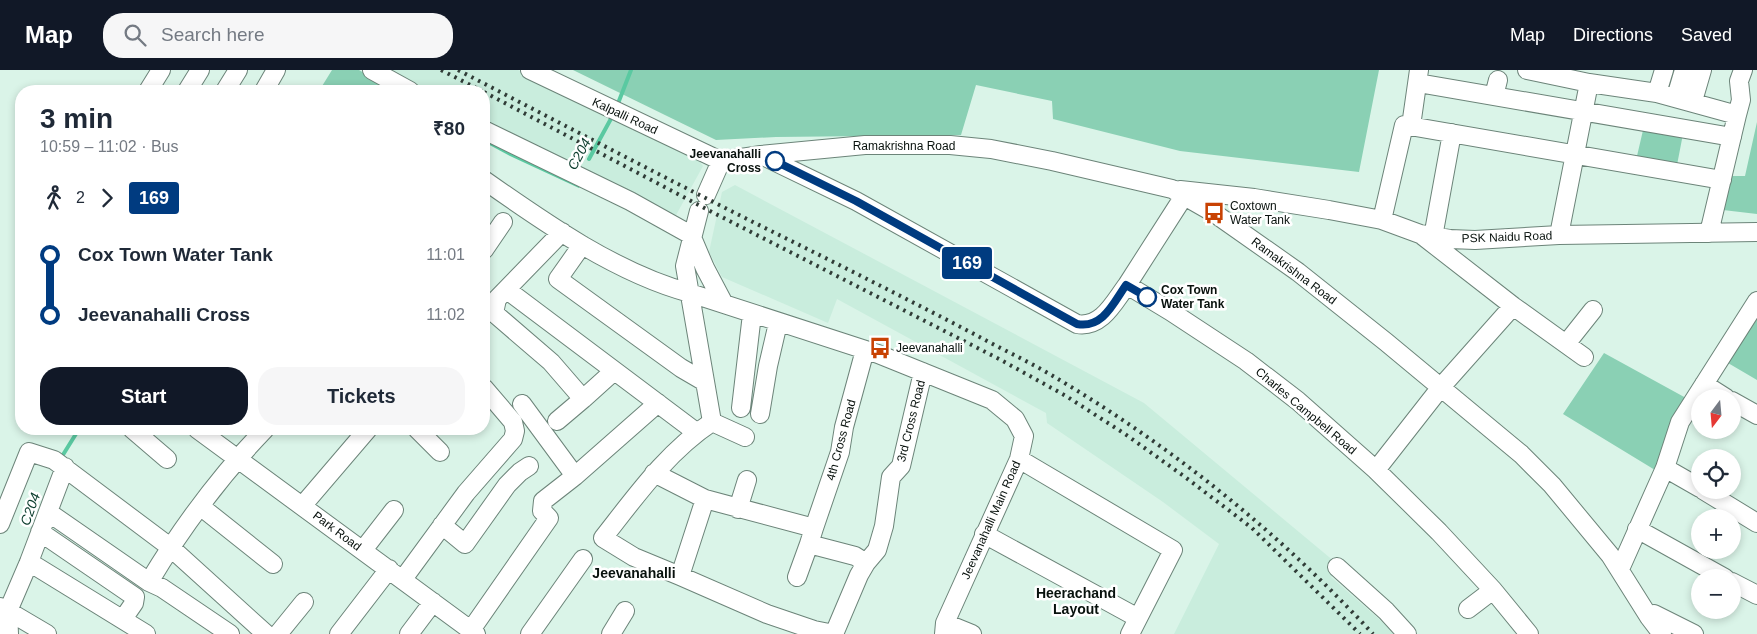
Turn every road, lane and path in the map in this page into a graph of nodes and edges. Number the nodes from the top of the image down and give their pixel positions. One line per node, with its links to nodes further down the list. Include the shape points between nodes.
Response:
1 (161, 70): 14 (street)
2 (200, 70): 15 (street)
3 (238, 70): 16 (street)
4 (276, 70): 17 (street)
5 (372, 70): 18 (street)
6 (530, 70): 30 (street, Kalpalli Road)
7 (1527, 70): 13 (street)
8 (1664, 70): 19 (street)
9 (1684, 70): 20 (street)
10 (1702, 70): 21 (street)
11 (1743, 70): 23 (street)
12 (1419, 77): 22 (street, via 1496,88); 24 (street)
13 (1589, 83): 19 (street); 22 (street)
14 (152, 85)
15 (191, 85)
16 (229, 85)
17 (267, 85)
18 (399, 85)
19 (1658, 93): 20 (street)
20 (1676, 97): 21 (street)
21 (1693, 101): 23 (street)
22 (1584, 110): 27 (street); 28 (street)
23 (1737, 114): 27 (street)
24 (1411, 126): 26 (street); 36 (street, via 1404,125)
25 (490, 133): 41 (street, via 630,201)
26 (1452, 133): 28 (street); 42 (street)
27 (1732, 136): 31 (street)
28 (1575, 154): 31 (street); 43 (street)
29 (761, 155): 30 (street, Ramakrishna Road); 33 (street, Ramakrishna Road, via 865,145 971,146 1052,161); 46 (street, via 856,201 1077,324 1088,325 1099,320)
30 (720, 161): 34 (street)
31 (1722, 180): 40 (street)
32 (490, 190): 38 (street, Jeevanahalli Main Road)
33 (1178, 192): 36 (street, PSK Naidu Road, via 1254,198); 46 (street); 62 (street, Ramakrishna Road, via 1298,272)
34 (706, 194)
35 (699, 211): 41 (street)
36 (1382, 220): 42 (street, PSK Naidu Road)
37 (503, 222): 44 (street)
38 (562, 232): 45 (street, Jeevanahalli Main Road); 47 (street)
39 (1757, 232): 40 (street, PSK Naidu Road)
40 (1709, 233): 43 (street, PSK Naidu Road)
41 (691, 235): 48 (street, via 685,266); 50 (street)
42 (1427, 235): 43 (street, PSK Naidu Road, via 1475,240); 51 (street)
43 (1558, 235)
44 (490, 241)
45 (582, 245): 48 (street, Jeevanahalli Main Road, via 648,279); 60 (street, via 558,279)
46 (1126, 285): 90 (street, Charles Campbell Road, via 1284,389)
47 (507, 290): 58 (street); 65 (street, via 497,299 494,313 551,362)
48 (690, 293): 50 (street, Jeevanahalli Main Road); 60 (street)
49 (1757, 301): 61 (street)
50 (724, 304): 53 (street, Jeevanahalli Main Road)
51 (1513, 306): 55 (street); 62 (street)
52 (1593, 310): 55 (street)
53 (752, 314): 54 (street, Jeevanahalli Main Road); 69 (street)
54 (778, 323): 56 (street, Jeevanahalli Main Road); 70 (street)
55 (1566, 344): 57 (street)
56 (865, 350): 59 (street, Jeevanahalli Main Road); 108 (street, 4th Cross Road, via 840,452)
57 (1584, 357)
58 (614, 371): 65 (street); 66 (street)
59 (924, 372): 86 (street, Jeevanahalli Main Road, via 992,400 1015,418 1024,436); 113 (street, 3rd Cross Road, via 902,466 891,477 878,550)
60 (705, 382): 74 (street)
61 (1704, 384): 63 (street); 89 (street, via 1680,422)
62 (1441, 387): 90 (street); 117 (street, Ramakrishna Road, via 1536,467)
63 (1712, 389)
64 (490, 395): 75 (street, via 513,422)
65 (583, 399): 73 (street)
66 (658, 403): 76 (street); 92 (street)
67 (522, 404): 72 (street)
68 (1741, 406): 71 (street)
69 (741, 408)
70 (760, 414)
71 (1757, 415)
72 (534, 419): 75 (street); 92 (street)
73 (558, 421)
74 (712, 422): 76 (street); 82 (street)
75 (515, 431): 104 (street, via 508,446)
76 (696, 432): 91 (street)
77 (139, 435): 84 (street)
78 (205, 435): 85 (street, Park Road)
79 (259, 435): 85 (street)
80 (363, 435): 97 (street)
81 (423, 435): 83 (street)
82 (745, 437)
83 (440, 452)
84 (166, 459)
85 (236, 459): 97 (street, Park Road); 98 (street)
86 (1019, 459): 107 (street, Jeevanahalli Main Road); 134 (street, via 1173,550)
87 (61, 465): 101 (street); 103 (street, via 29,452); 109 (street)
88 (529, 466): 104 (street, via 507,485 465,544)
89 (1666, 468): 94 (street); 105 (street)
90 (1376, 470): 124 (street, Charles Campbell Road)
91 (654, 474): 96 (street); 119 (street, via 603,538 634,557)
92 (575, 476): 136 (street, via 543,501 542,511 549,518)
93 (747, 480): 99 (street)
94 (1691, 483)
95 (1717, 499): 102 (street)
96 (705, 500): 99 (street); 119 (street)
97 (303, 505): 110 (street, Park Road)
98 (200, 506): 109 (street); 114 (street)
99 (738, 509): 108 (street)
100 (394, 510): 110 (street)
101 (48, 512): 106 (street); 122 (street)
102 (1757, 523)
103 (0, 524)
104 (442, 525): 121 (street)
105 (1637, 529): 117 (street); 118 (street)
106 (40, 532): 112 (street); 133 (street, via 135,597)
107 (984, 534): 134 (street); 135 (street, Jeevanahalli Main Road)
108 (812, 536): 113 (street); 120 (street, 4th Cross Road)
109 (170, 547): 122 (street); 131 (street)
110 (363, 550): 116 (street, Park Road)
111 (583, 559): 147 (street)
112 (29, 562): 128 (street); 133 (street)
113 (866, 563): 149 (street, 3rd Cross Road)
114 (273, 564)
115 (1338, 567): 151 (street)
116 (389, 569): 121 (street, Park Road); 145 (street)
117 (1620, 569): 132 (street, Ramakrishna Road)
118 (1709, 569)
119 (680, 576): 137 (street)
120 (797, 577)
121 (403, 579): 127 (street, Park Road)
122 (149, 582): 141 (street)
123 (1741, 587): 125 (street)
124 (1492, 590): 129 (street); 152 (street, Charles Campbell Road)
125 (1757, 595)
126 (304, 602): 144 (street)
127 (433, 602): 136 (street, Park Road); 146 (street)
128 (4, 609): 138 (street); 139 (street)
129 (1468, 609)
130 (626, 611): 148 (street)
131 (248, 618): 142 (street); 143 (street)
132 (1649, 618): 153 (street, Ramakrishna Road); 154 (street, via 1654,614)
133 (123, 619): 140 (street)
134 (1134, 626)
135 (944, 628): 150 (street)
136 (473, 632)
137 (813, 632): 149 (street)
138 (9, 634)
139 (47, 634)
140 (146, 634)
141 (230, 634)
142 (234, 634)
143 (266, 634)
144 (278, 634)
145 (339, 634)
146 (410, 634)
147 (530, 634)
148 (611, 634)
149 (834, 634)
150 (972, 634)
151 (1407, 634)
152 (1529, 634)
153 (1662, 634)
154 (1694, 634)

